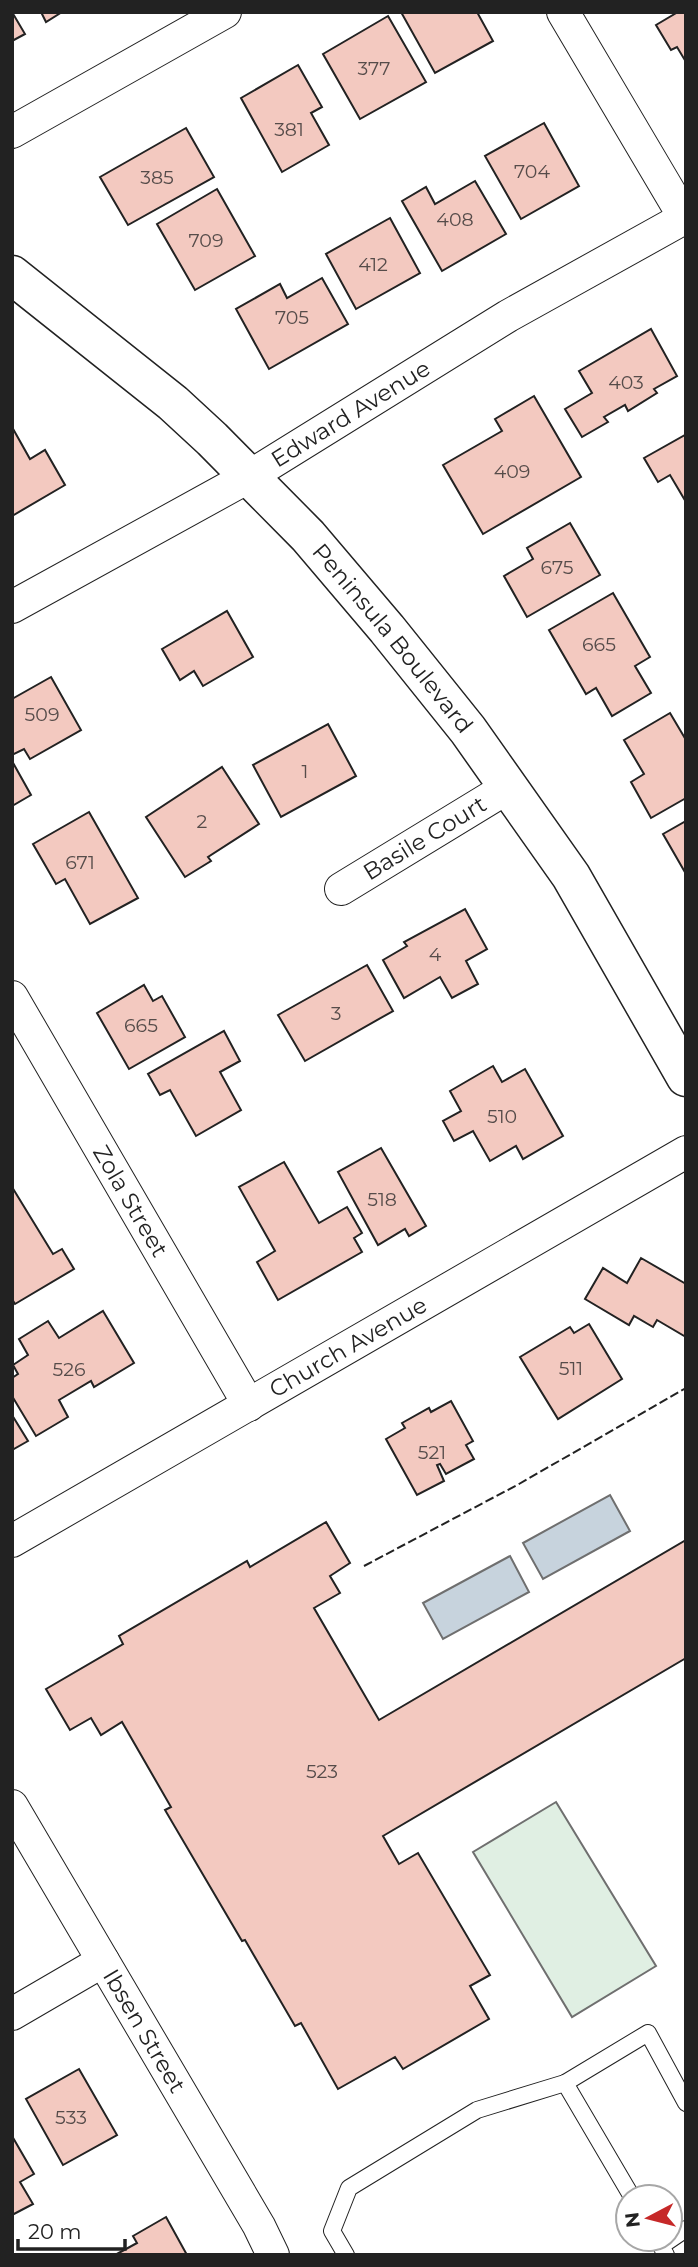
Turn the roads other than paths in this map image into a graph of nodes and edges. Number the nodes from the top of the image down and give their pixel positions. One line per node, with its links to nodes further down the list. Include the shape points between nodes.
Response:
1 (225, 12): 3 (street)
2 (563, 12): 4 (street)
3 (12, 132)
4 (685, 218): 6 (street, Edward Avenue, via 508,316)
5 (12, 275): 6 (main road, Peninsula Boulevard, via 173,403)
6 (250, 476): 7 (street, Edward Avenue); 8 (main road, Peninsula Boulevard, via 387,629)
7 (12, 607)
8 (510, 786): 9 (street, Basile Court); 11 (main road, Peninsula Boulevard, via 571,876)
9 (341, 889)
10 (12, 997): 13 (street, Zola Street)
11 (686, 1077)
12 (686, 1152): 13 (street, Church Avenue)
13 (249, 1405): 14 (street, Church Avenue)
14 (12, 1541)
15 (12, 1807): 16 (street, Ibsen Street)
16 (103, 1961): 17 (street); 21 (street, Ibsen Street)
17 (12, 2014)
18 (565, 2082): 19 (lane, via 648,2033); 20 (lane); 22 (lane, via 477,2110 349,2188 332,2231)
19 (686, 2102)
20 (624, 2183)
21 (273, 2255)
22 (346, 2255)

